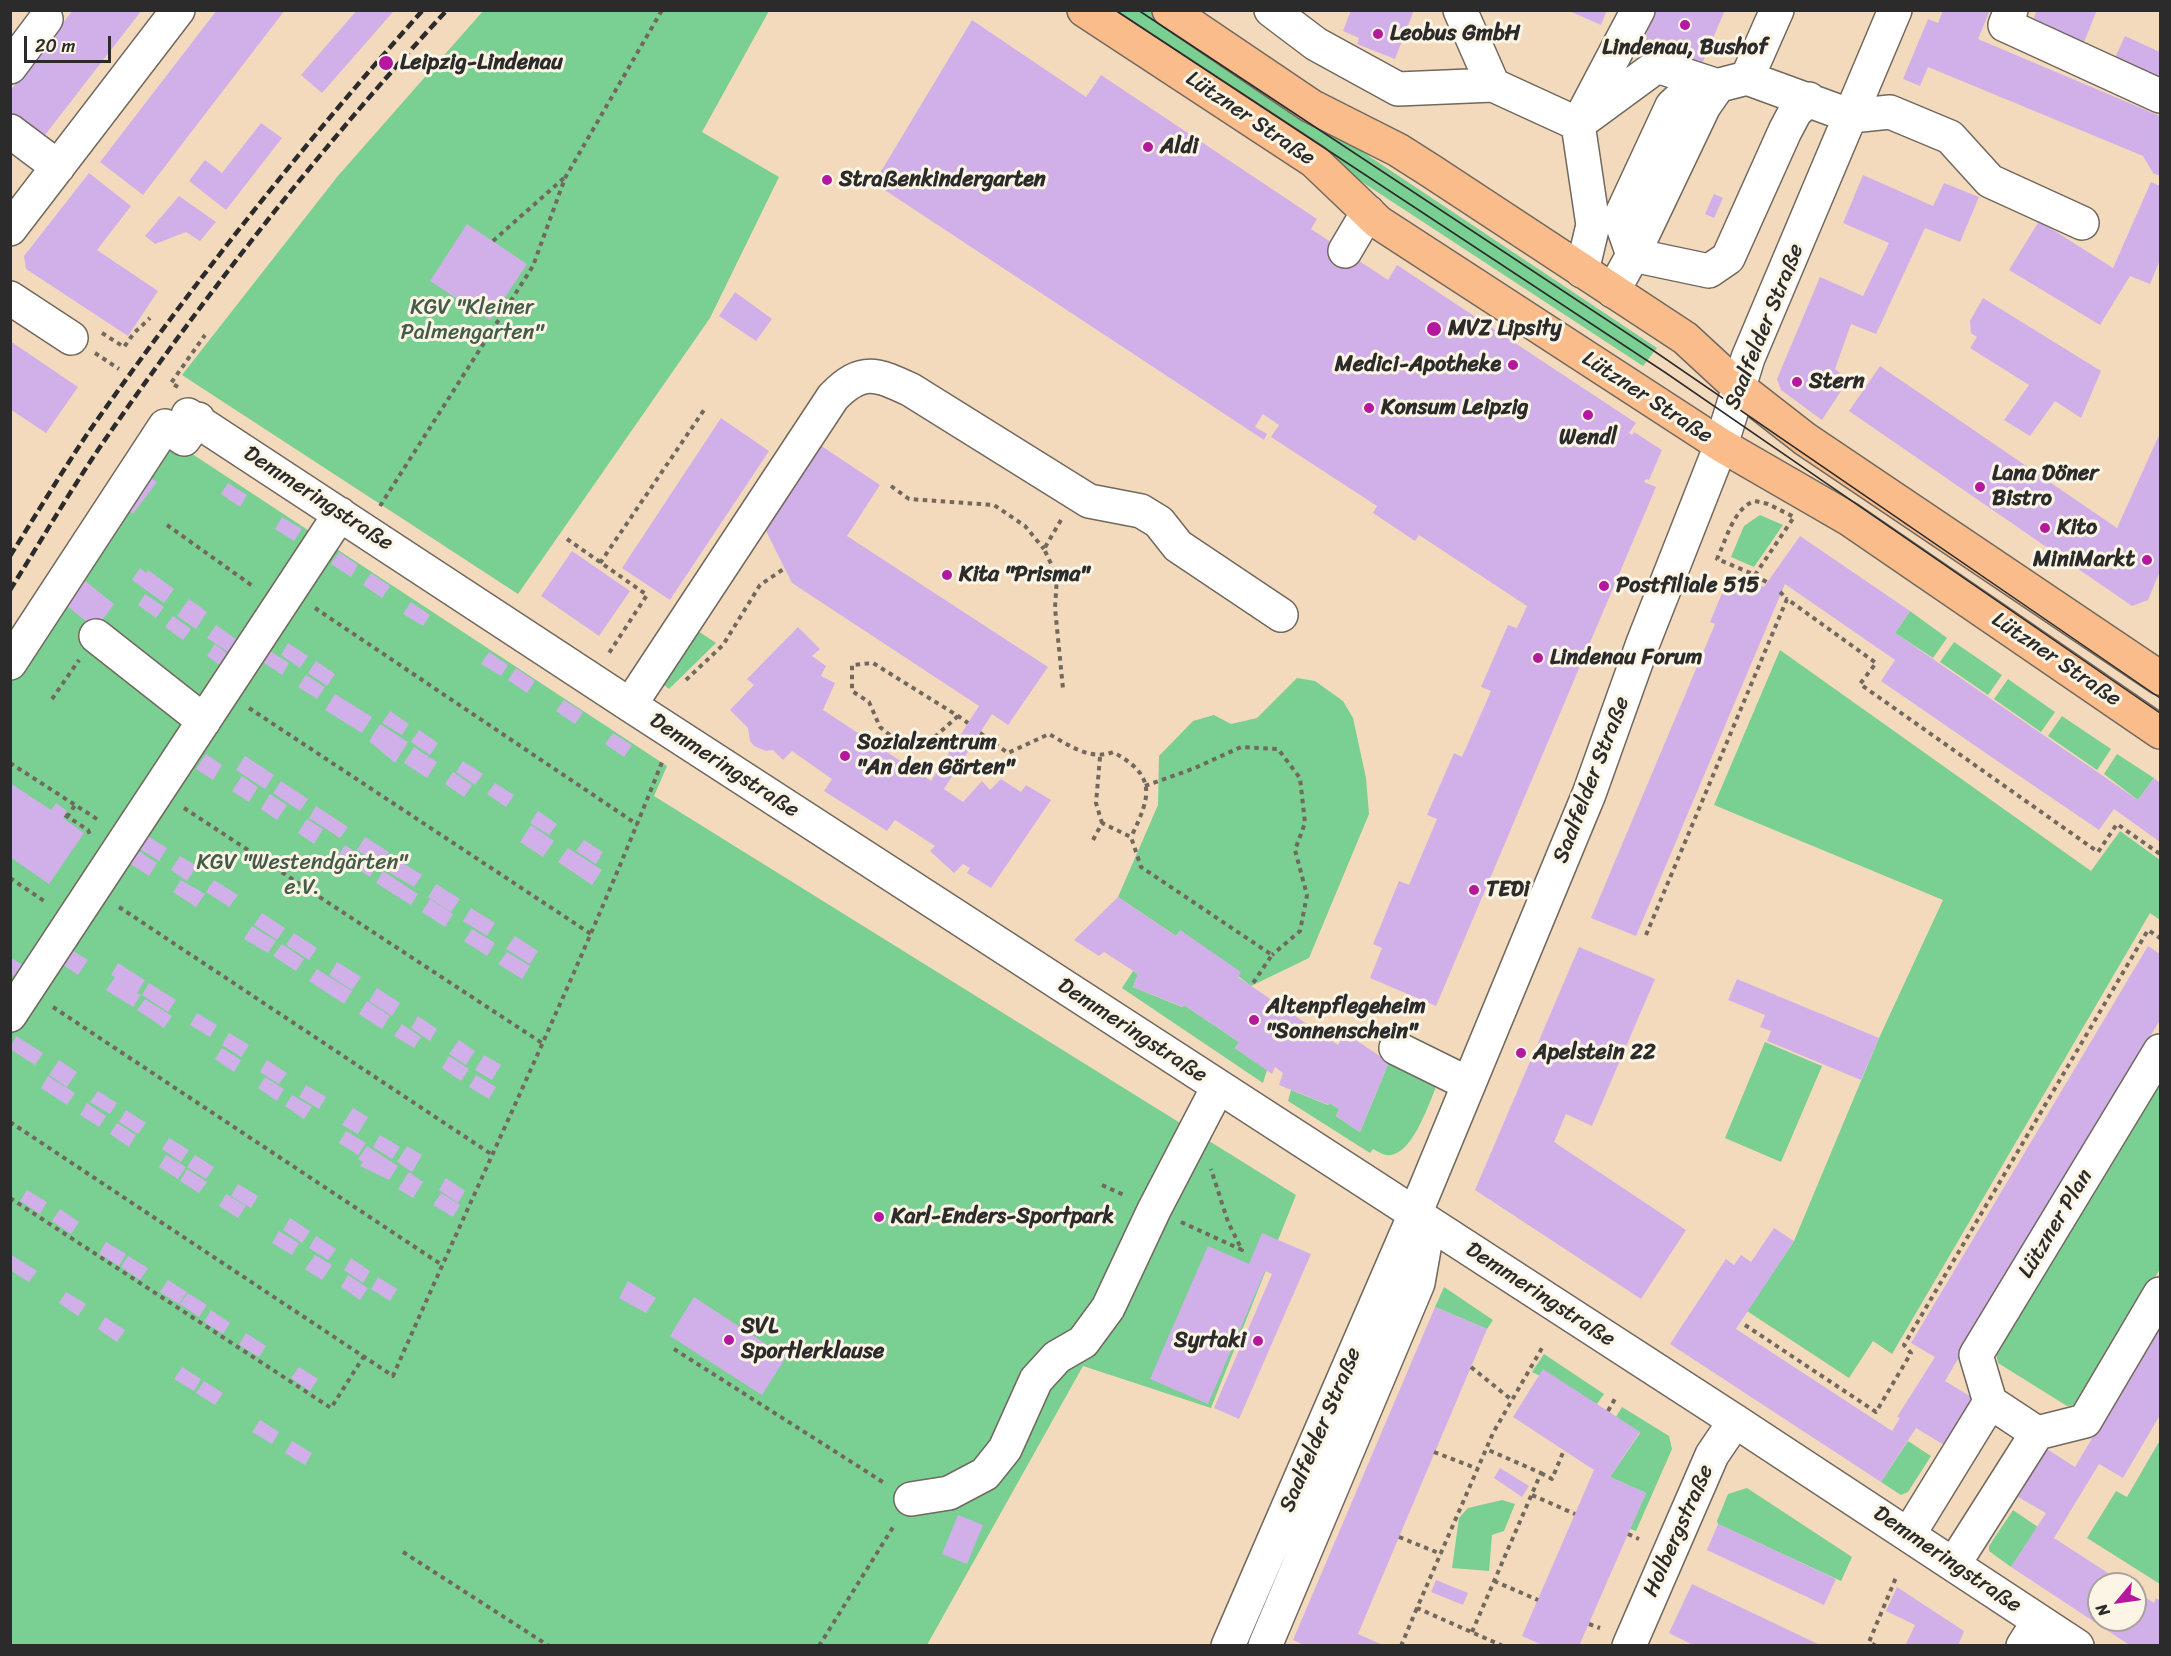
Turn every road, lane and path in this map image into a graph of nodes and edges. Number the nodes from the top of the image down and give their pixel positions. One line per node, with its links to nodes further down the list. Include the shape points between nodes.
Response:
1 (178, 10): 21 (street)
2 (663, 10): 22 (path)
3 (1084, 10): 12 (main road, Lützner Straße)
4 (1169, 10): 29 (main road, Lützner Straße, via 1311,106 1398,150)
5 (1271, 10): 15 (street, via 1316,44 1398,89)
6 (1460, 10): 15 (street)
7 (1638, 10): 19 (street)
8 (1777, 10): 14 (street)
9 (1895, 10): 18 (street, Saalfelder Straße)
10 (2011, 10): 16 (street, via 2005,25)
11 (46, 19): 13 (street)
12 (1118, 19): 23 (main road, Lützner Straße, via 1314,161)
13 (10, 67)
14 (1733, 82): 17 (street); 19 (street, via 1657,66); 28 (street, via 1685,94 1672,106 1620,218)
15 (1493, 86): 19 (street)
16 (2160, 96)
17 (1809, 99): 18 (street); 28 (street, via 1795,112 1785,131 1728,258 1709,271)
18 (1851, 116): 24 (street, via 1890,112 1950,137 1990,181); 37 (street, Saalfelder Straße)
19 (1578, 124): 29 (street, via 1593,225)
20 (10, 131): 21 (street)
21 (58, 167): 25 (street)
22 (565, 178): 26 (path); 42 (path, via 533,266)
23 (1368, 212): 27 (street); 39 (main road, Lützner Straße)
24 (2082, 223)
25 (10, 229)
26 (493, 241)
27 (1344, 251)
28 (1633, 255): 30 (street)
29 (1582, 271): 30 (main road, Lützner Straße)
30 (1612, 291): 37 (main road, Lützner Straße, via 1685,339)
31 (10, 298): 34 (street)
32 (150, 318): 34 (path, via 124,347 96,329)
33 (205, 335): 35 (path)
34 (81, 344): 36 (path)
35 (196, 346)
36 (119, 369)
37 (1737, 386): 39 (street, Saalfelder Straße); 58 (main road, Lützner Straße, via 1805,439)
38 (706, 407): 47 (path)
39 (1721, 445): 67 (main road, Lützner Straße, via 1850,519); 94 (street, Saalfelder Straße, via 1588,794)
40 (891, 486): 46 (path, via 909,499 993,505 1025,526)
41 (1075, 493): 46 (path); 54 (street, via 1089,501 1142,511 1159,522 1178,546); 63 (street, via 911,390 882,376 854,379 833,397)
42 (378, 510)
43 (340, 514): 52 (street); 57 (street, Demmeringstraße, via 193,417 184,439 165,426); 63 (street, Demmeringstraße)
44 (166, 525): 52 (path)
45 (567, 540): 47 (path)
46 (1044, 549): 60 (path, via 1057,576 1055,608)
47 (600, 562): 56 (path, via 647,595)
48 (785, 568): 59 (path, via 760,585 723,645)
49 (1755, 575): 49 (path, via 1717,559 1738,515 1746,504 1755,501 1794,517); 50 (path)
50 (1768, 583)
51 (1780, 592): 53 (path)
52 (285, 599): 61 (street); 78 (path)
53 (1787, 599): 81 (path, via 1876,663 1860,684 2098,852 2116,824); 86 (path)
54 (1281, 615)
55 (96, 636): 62 (path); 65 (street)
56 (605, 659)
57 (10, 663)
58 (2157, 668)
59 (680, 686)
60 (1064, 689)
61 (224, 692): 65 (street); 85 (path)
62 (52, 699)
63 (630, 705): 69 (street, Demmeringstraße)
64 (958, 716): 64 (path, via 873,663 852,665 852,691 869,702 880,727 897,741 917,746); 66 (path)
65 (204, 721): 73 (street)
66 (968, 723)
67 (2160, 732)
68 (980, 733): 70 (path, via 1008,753 1049,734)
69 (678, 736): 78 (path, via 662,762); 95 (street, Demmeringstraße)
70 (1100, 757): 72 (path, via 1113,752 1132,763 1145,777); 76 (path, via 1096,802)
71 (10, 763): 74 (path)
72 (1145, 786): 79 (path, via 1145,808); 88 (path, via 1241,747 1278,749 1300,778 1305,823 1295,850 1307,895 1300,931)
73 (158, 791): 77 (street); 91 (path)
74 (75, 805): 75 (path); 77 (path, via 96,820)
75 (67, 817)
76 (1102, 823): 79 (path); 80 (path)
77 (135, 825): 83 (street)
78 (638, 825): 85 (path)
79 (1131, 837): 88 (path, via 1141,867)
80 (1093, 840)
81 (2160, 854)
82 (10, 878): 84 (path)
83 (93, 890): 84 (street); 97 (path)
84 (72, 921): 90 (street)
85 (591, 933): 91 (path)
86 (1646, 934)
87 (2160, 938): 102 (path, via 2148,930 1904,1345 1911,1353 1876,1412)
88 (1272, 955): 89 (path)
89 (1251, 986)
90 (19, 1002): 100 (path)
91 (542, 1043): 97 (path)
92 (1396, 1048): 94 (street)
93 (2160, 1051): 109 (street, Lützner Plan, via 1976,1354)
94 (1470, 1084): 99 (street, Saalfelder Straße)
95 (1218, 1087): 99 (street, Demmeringstraße); 119 (street, via 1108,1308 1083,1342 1057,1357 1036,1380 1005,1449 985,1474 958,1489)
96 (10, 1122): 105 (path)
97 (491, 1154): 100 (path)
98 (10, 1198): 105 (path, via 331,1408)
99 (1415, 1214): 111 (street, Demmeringstraße); 139 (street, Saalfelder Straße); 140 (street, Saalfelder Straße, via 1424,1249 1418,1283)
100 (442, 1265): 105 (path, via 393,1376)
101 (2160, 1294): 112 (street, via 2085,1421)
102 (1745, 1325)
103 (1542, 1348): 108 (path)
104 (674, 1349): 119 (path)
105 (364, 1356)
106 (1471, 1367): 108 (path)
107 (1616, 1397): 110 (path)
108 (1513, 1401): 113 (path)
109 (1990, 1402): 112 (street); 122 (street)
110 (1608, 1411)
111 (1735, 1421): 122 (street, Demmeringstraße); 143 (street, Holbergstraße, via 1712,1455)
112 (2037, 1433): 127 (street)
113 (1486, 1449): 116 (path); 117 (path)
114 (1564, 1450): 117 (path, via 1552,1479)
115 (1434, 1452): 116 (path)
116 (1478, 1469): 126 (path)
117 (1540, 1473): 118 (path)
118 (1532, 1495): 120 (path); 129 (path)
119 (911, 1499): 138 (path)
120 (1575, 1514)
121 (1628, 1534): 124 (path)
122 (1909, 1534): 127 (street, Demmeringstraße)
123 (1399, 1537): 126 (path)
124 (1639, 1539)
125 (403, 1552): 137 (path)
126 (1441, 1554): 131 (path)
127 (1954, 1564): 135 (street, Demmeringstraße)
128 (1897, 1575): 144 (path, via 1869,1642)
129 (1494, 1581): 130 (path); 134 (path)
130 (1538, 1600)
131 (1417, 1608): 134 (path); 141 (path)
132 (1589, 1624): 133 (path)
133 (1600, 1628)
134 (1472, 1632): 136 (path)
135 (2031, 1633): 145 (street, Demmeringstraße)
136 (1496, 1644): 142 (path)
137 (549, 1646)
138 (819, 1646)
139 (1228, 1646)
140 (1265, 1646)
141 (1401, 1646)
142 (1503, 1646)
143 (1629, 1646)
144 (1876, 1646)
145 (2077, 1646)

